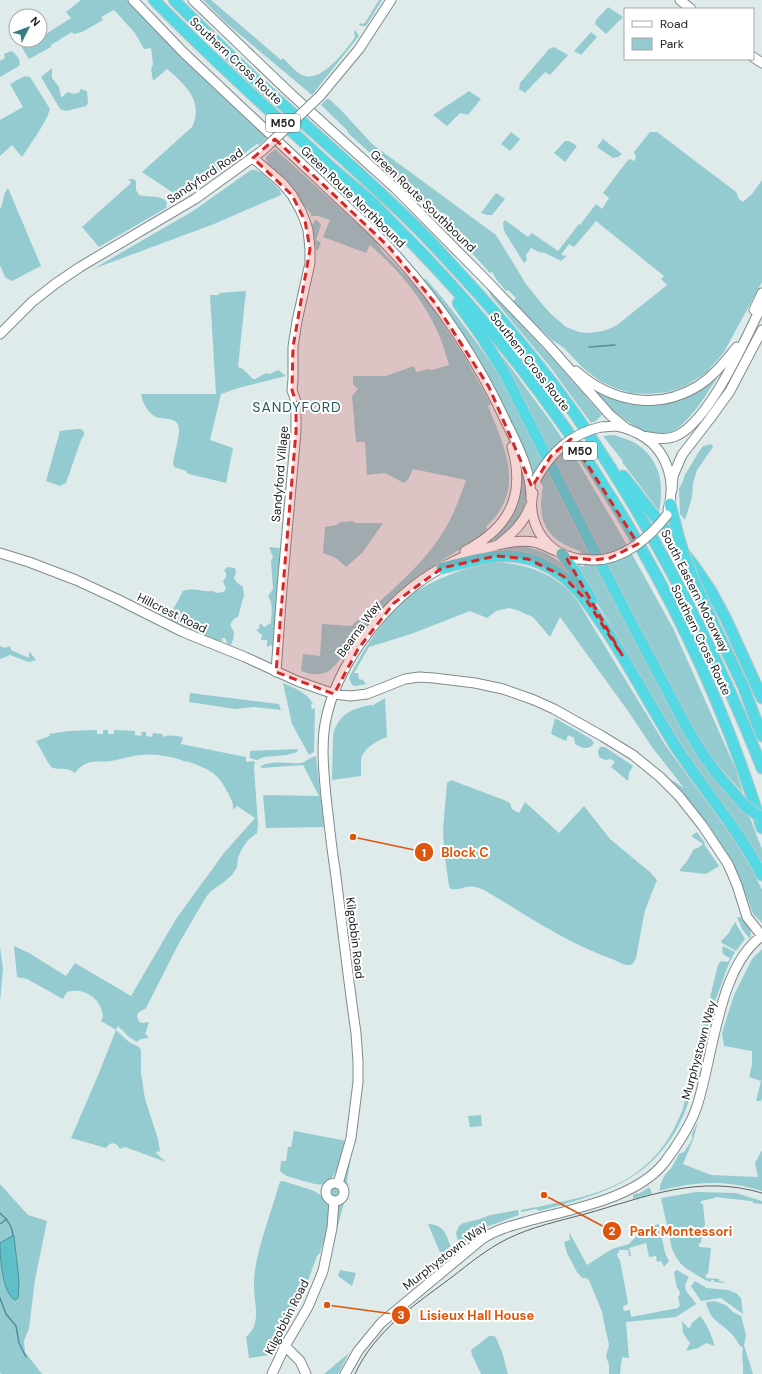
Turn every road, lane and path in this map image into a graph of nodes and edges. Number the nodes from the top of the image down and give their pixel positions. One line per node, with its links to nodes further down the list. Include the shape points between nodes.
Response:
1 (133, 0): 18 (main road, Green Route Northbound, via 389,247 447,319)
2 (154, 0): 9 (highway, Southern Cross Route / M50, via 225,70)
3 (174, 0): 10 (highway, Southern Cross Route / M50, via 260,84)
4 (193, 0): 15 (main road, Green Route Southbound, via 291,94 396,189)
5 (391, 0): 8 (main road, Sandyford Road, bridge, via 359,49 320,96)
6 (680, 0): 7 (main road)
7 (690, 8)
8 (253, 158): 14 (main road, Sandyford Road, via 196,199 64,278 32,302); 32 (main road, Sandyford Village, via 292,195 305,221 310,248 310,263 294,346 292,390 296,402 296,431)
9 (324, 160): 37 (highway, bridge, via 335,175 431,272 482,337 504,372 622,604 702,752 716,774 746,806); 38 (highway, Southern Cross Route / M50, via 372,203 444,278 511,356 588,464 626,524 677,617 729,732)
10 (411, 222): 19 (highway, Southern Cross Route / M50, via 505,324); 34 (highway, via 501,312 576,408 615,466 694,566 726,619)
11 (762, 293): 16 (main road)
12 (762, 305): 17 (main road)
13 (762, 330): 22 (main road, via 730,390 682,455 673,476)
14 (0, 334)
15 (549, 346): 16 (main road, via 602,390 638,400 669,398 698,386 720,367); 20 (main road, Green Route Southbound, via 610,415)
16 (737, 347): 17 (main road, via 712,392)
17 (714, 396): 21 (main road, via 694,421 678,435 660,439)
18 (496, 400): 23 (main road, Green Route Northbound, via 526,468); 30 (main road, Green Route Northbound, via 516,460 517,484 513,502 505,519 489,537 439,566)
19 (576, 415): 36 (highway, South Eastern Motorway / M50, via 624,488 671,570 725,679)
20 (627, 429): 21 (main road); 23 (main road, bridge, via 617,426 601,427 581,433 564,443 551,456 536,479)
21 (642, 436): 22 (main road, via 663,456)
22 (672, 490): 24 (main road)
23 (531, 502): 26 (main road, Bearna Way, via 527,515 519,527); 27 (main road, via 535,526 544,540)
24 (670, 504): 25 (highway)
25 (671, 519): 27 (main road, bridge, via 643,541 610,558 578,559); 35 (highway, bridge, via 689,570 743,686)
26 (499, 544): 27 (main road, Bearna Way, via 532,542); 29 (main road, Bearna Way, via 458,559)
27 (558, 552): 31 (highway, via 585,588)
28 (0, 553): 32 (main road, Hillcrest Road, via 87,585 183,632 245,656)
29 (442, 568): 30 (main road, Bearna Way); 31 (highway, via 484,557 508,556 528,559 550,568 563,576 587,601)
30 (429, 575): 33 (main road, Bearna Way, via 394,603 378,620 345,670)
31 (622, 655): 39 (highway, via 676,747 744,844)
32 (276, 672): 33 (main road, Hillcrest Road)
33 (334, 694): 40 (main road, Hillcrest Road, via 362,695 412,678 442,678 503,689 565,715 640,761 685,803 728,864 747,917); 41 (main road, Kilgobbin Road, via 325,725 324,779 358,1062 351,1138)
34 (762, 698)
35 (762, 736)
36 (762, 768)
37 (762, 818)
38 (762, 828)
39 (762, 875)
40 (762, 936): 46 (main road, Murphystown Way, via 746,952 734,973 717,1020 697,1108 663,1164 624,1192 595,1203 499,1230 482,1239 381,1323 358,1351)
41 (338, 1184): 42 (main road, via 343,1188 344,1194); 42 (main road, via 331,1184 326,1190 328,1197)
42 (334, 1201): 43 (main road, Kilgobbin Road, via 332,1228 323,1271 308,1307)
43 (285, 1346): 44 (main road, Kilgobbin Road); 45 (main road, via 300,1361)
44 (272, 1374)
45 (306, 1374)
46 (345, 1374)

